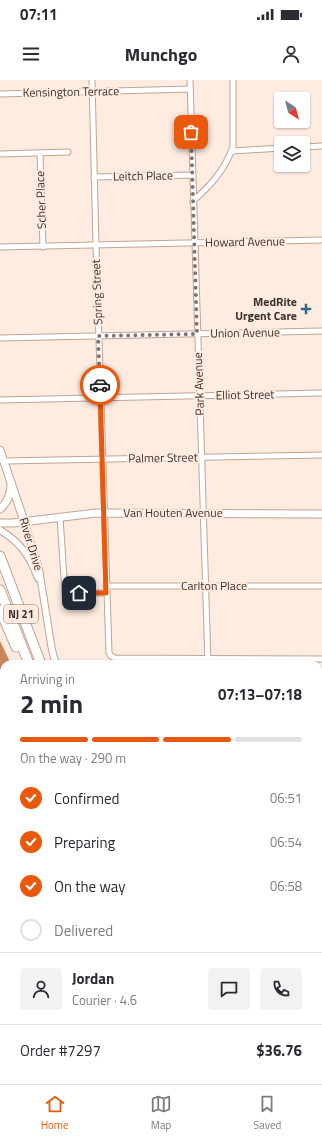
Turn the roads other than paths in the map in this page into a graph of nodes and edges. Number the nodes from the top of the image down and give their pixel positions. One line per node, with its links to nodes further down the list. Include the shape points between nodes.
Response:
1 (92, 80): 5 (street, Spring Street)
2 (190, 80): 4 (street, Park Avenue)
3 (233, 80): 10 (street)
4 (190, 89): 5 (street, Kensington Terrace); 14 (street, Park Avenue)
5 (92, 92): 6 (street, Kensington Terrace); 15 (street, Spring Street)
6 (0, 94)
7 (322, 146): 8 (street)
8 (310, 147)
9 (274, 148): 10 (street)
10 (232, 151): 16 (street, via 210,186)
11 (68, 152): 12 (street)
12 (40, 153): 13 (street); 21 (street, Scher Place)
13 (0, 154)
14 (193, 175): 15 (street, Leitch Place); 16 (street, Park Avenue)
15 (94, 177): 19 (street, Spring Street)
16 (193, 201): 18 (street, Park Avenue)
17 (322, 240): 18 (street, Howard Avenue)
18 (195, 244): 19 (street, Howard Avenue); 23 (street, Park Avenue)
19 (96, 246): 21 (street, Howard Avenue); 24 (street, Spring Street)
20 (0, 247): 21 (street, Howard Avenue)
21 (43, 247)
22 (322, 331): 23 (street, Union Avenue)
23 (197, 334): 24 (street, Union Avenue); 27 (street, Park Avenue)
24 (98, 336): 25 (street, Union Avenue); 28 (street, Spring Street)
25 (0, 338)
26 (322, 393): 27 (street, Elliot Street)
27 (199, 396): 28 (street, Elliot Street); 32 (street, Park Avenue)
28 (100, 398): 29 (street, Elliot Street); 33 (street, Spring Street)
29 (0, 400)
30 (0, 450): 34 (main road, River Drive)
31 (322, 455): 32 (street, Palmer Street)
32 (201, 457): 33 (street, Palmer Street); 38 (street, Park Avenue)
33 (102, 459): 34 (street, Palmer Street); 37 (street, Spring Street)
34 (4, 461): 35 (main road, River Drive)
35 (10, 478): 36 (main road, via 11,490); 41 (main road, River Drive)
36 (0, 509)
37 (104, 513): 38 (main road, Van Houten Avenue); 40 (main road, Van Houten Avenue); 44 (street, Spring Street)
38 (203, 513): 39 (main road, Van Houten Avenue); 45 (street, Park Avenue)
39 (322, 514)
40 (60, 517): 41 (main road, Van Houten Avenue); 49 (street, via 65,593)
41 (24, 521): 42 (main road, Van Houten Avenue); 47 (street, River Drive, via 38,561)
42 (1, 527): 47 (street, via 24,550 32,562)
43 (0, 556): 54 (highway, NJ 21)
44 (106, 586): 45 (street, Carlton Place); 49 (street, Spring Street)
45 (205, 586): 46 (street, Carlton Place); 57 (street, Park Avenue)
46 (322, 586)
47 (41, 587): 55 (street, River Drive)
48 (0, 590): 53 (highway, NJ 21)
49 (106, 593): 56 (street, Spring Street, via 108,648 111,656)
50 (0, 610): 52 (highway)
51 (322, 659): 58 (street)
52 (21, 660)
53 (27, 660)
54 (39, 660)
55 (55, 660)
56 (162, 660)
57 (208, 660)
58 (284, 660)

